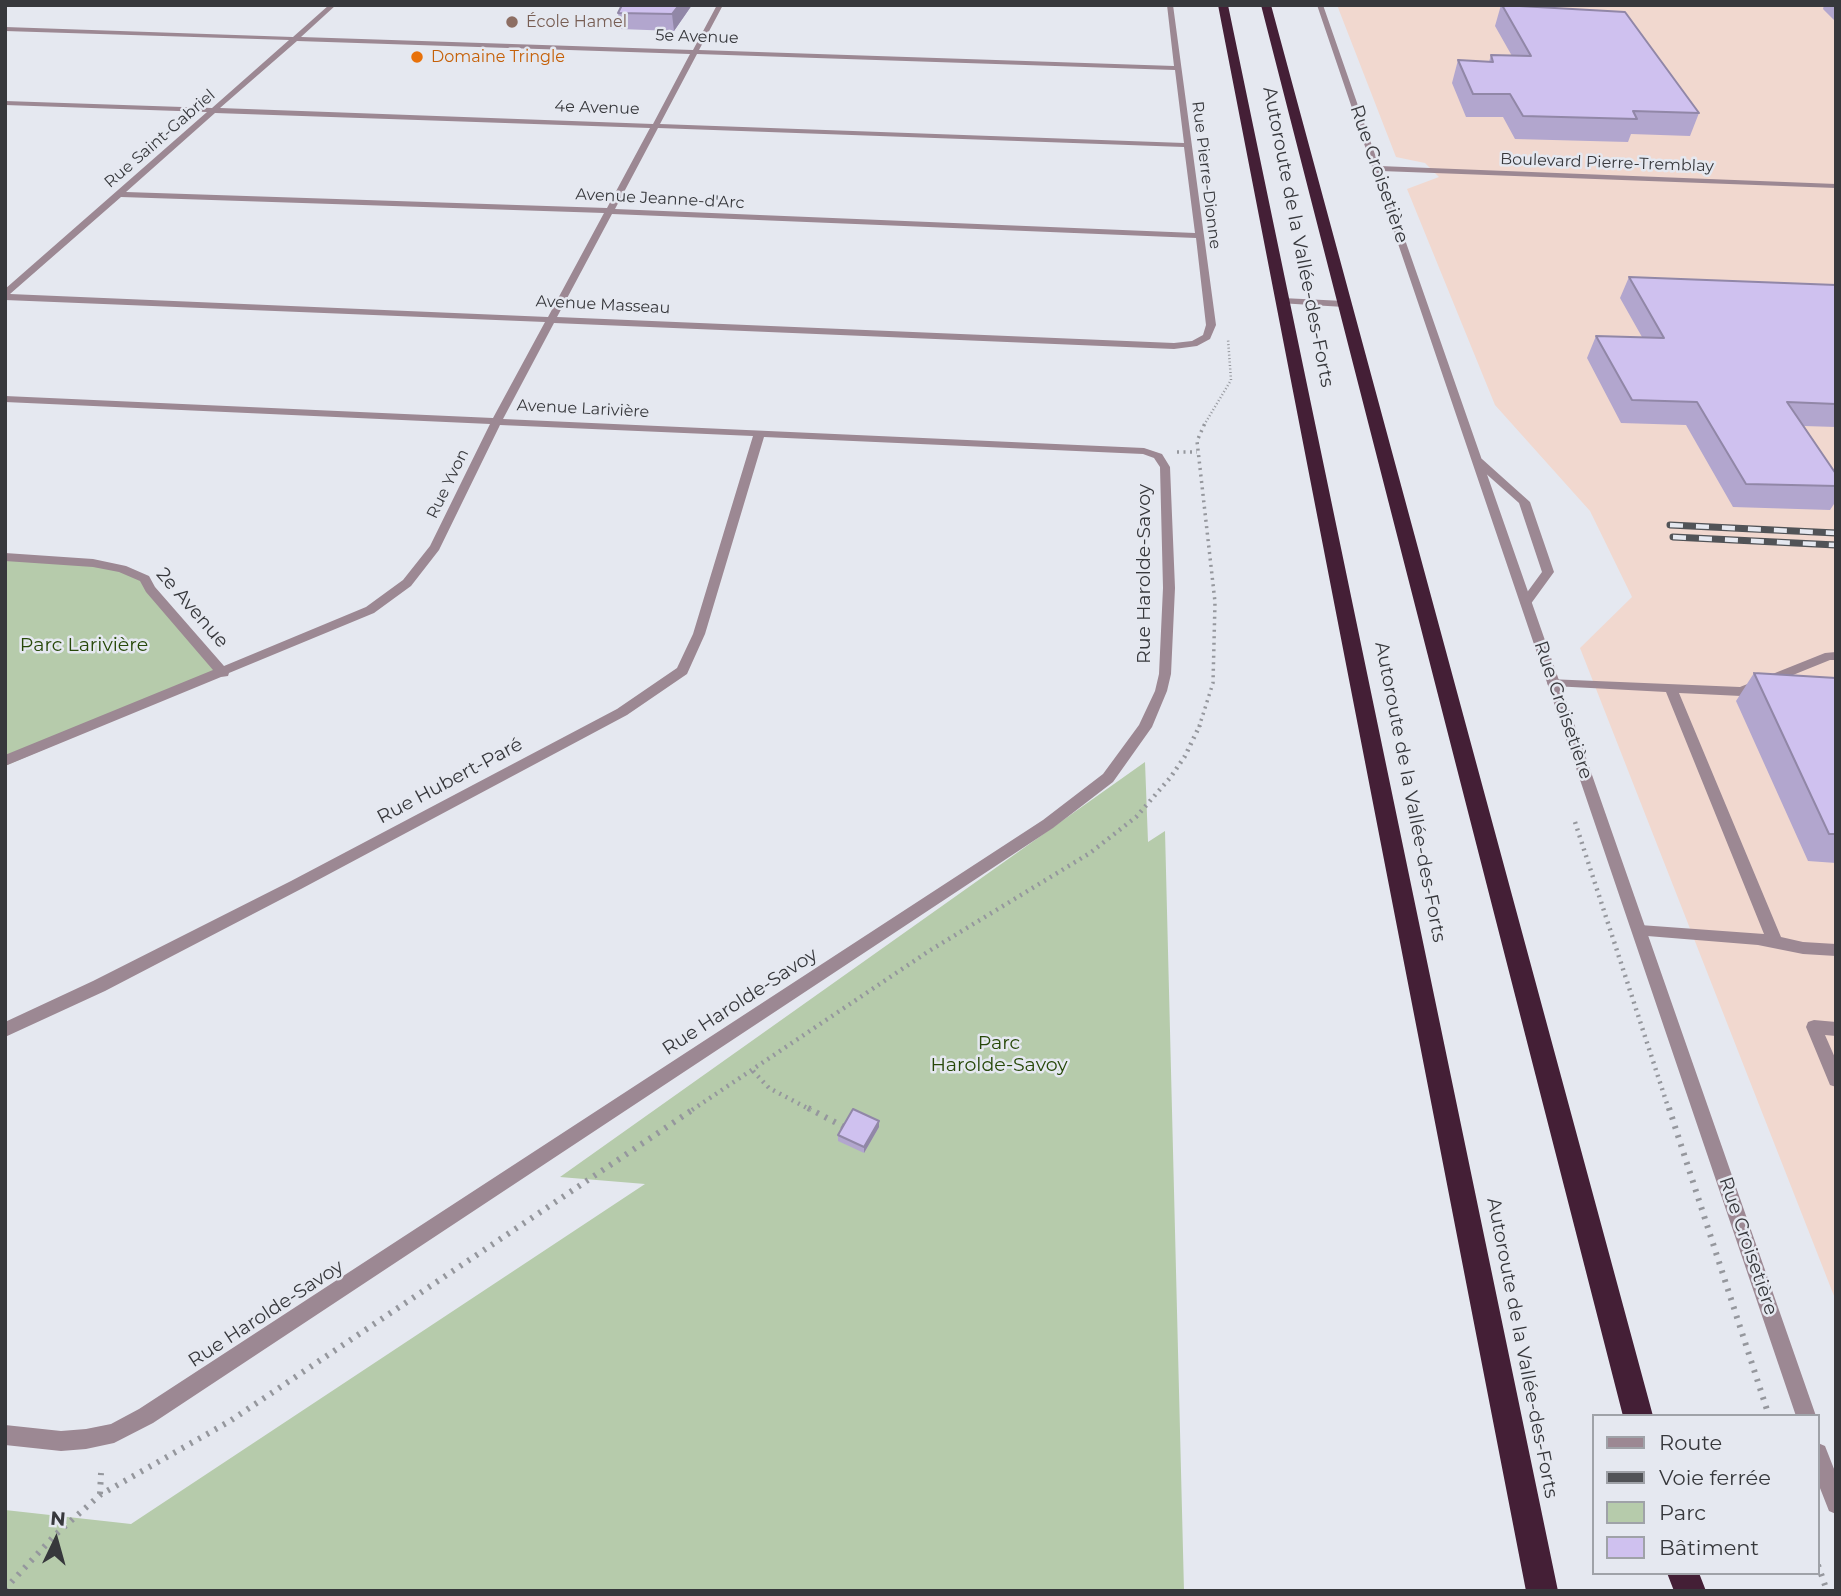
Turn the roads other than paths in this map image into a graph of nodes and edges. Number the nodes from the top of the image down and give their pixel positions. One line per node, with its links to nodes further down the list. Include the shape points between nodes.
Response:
1 (333, 5): 8 (street, Rue Saint-Gabriel)
2 (720, 5): 9 (street, Rue Yvon)
3 (1170, 5): 10 (street, Rue Pierre-Dionne)
4 (1223, 5): 21 (highway, Autoroute de la Vallée-des-Forts)
5 (1266, 5): 22 (highway, Autoroute de la Vallée-des-Forts)
6 (1320, 5): 15 (street, Rue Croisetière)
7 (5, 29): 8 (street, 5e Avenue)
8 (295, 39): 9 (street, 5e Avenue); 12 (street, Rue Saint-Gabriel)
9 (695, 51): 10 (street, 5e Avenue); 13 (street, Rue Yvon)
10 (1178, 68): 14 (street, Rue Pierre-Dionne)
11 (5, 103): 12 (street, 4e Avenue)
12 (215, 109): 13 (street, 4e Avenue); 17 (street, Rue Saint-Gabriel)
13 (656, 125): 14 (street, 4e Avenue); 18 (street, Rue Yvon)
14 (1187, 145): 19 (street, Rue Pierre-Dionne)
15 (1377, 169): 16 (street, Boulevard Pierre-Tremblay); 29 (street, Rue Croisetière)
16 (1836, 186)
17 (119, 194): 18 (street, Avenue Jeanne-d'Arc); 20 (street, Rue Saint-Gabriel)
18 (609, 211): 19 (street, Avenue Jeanne-d'Arc); 23 (street, Rue Yvon)
19 (1199, 236): 24 (street, Rue Pierre-Dionne, via 1211,331)
20 (5, 295): 23 (street, Avenue Masseau)
21 (1282, 301): 22 (street); 49 (highway, Autoroute de la Vallée-des-Forts)
22 (1344, 304): 43 (highway, Autoroute de la Vallée-des-Forts)
23 (552, 318): 24 (street, Avenue Masseau, via 1174,346); 26 (street, Rue Yvon)
24 (1199, 342)
25 (5, 399): 26 (street, Avenue Larivière)
26 (497, 421): 27 (street, Avenue Larivière); 33 (street, Rue Yvon, via 435,547 407,583 370,610)
27 (760, 432): 28 (street, Avenue Larivière, via 1144,451); 41 (street, Rue Hubert-Paré, via 699,634 682,671 622,712 296,885)
28 (1158, 456): 45 (street, Rue Harolde-Savoy, via 1166,474 1170,588 1165,674 1145,727 1108,778 1037,832 187,1392 102,1437 61,1441)
29 (1478, 461): 31 (street, Rue Croisetière); 31 (street, via 1524,502 1548,572)
30 (5, 558): 33 (street, 2e Avenue, via 93,563 145,579)
31 (1526, 602): 34 (street, Rue Croisetière)
32 (1836, 656): 35 (street, via 1741,692)
33 (223, 673): 36 (street, Rue Yvon)
34 (1553, 682): 35 (street); 37 (street, Rue Croisetière)
35 (1671, 689): 38 (street)
36 (5, 761)
37 (1640, 931): 38 (street); 44 (street, Rue Croisetière)
38 (1775, 942): 39 (street)
39 (1836, 950)
40 (1836, 1029): 42 (street, via 1814,1027)
41 (5, 1030)
42 (1836, 1080)
43 (1637, 1414)
44 (1805, 1414)
45 (5, 1435)
46 (1820, 1459): 47 (street)
47 (1836, 1504)
48 (1682, 1575): 50 (highway)
49 (1542, 1591)
50 (1690, 1591)

